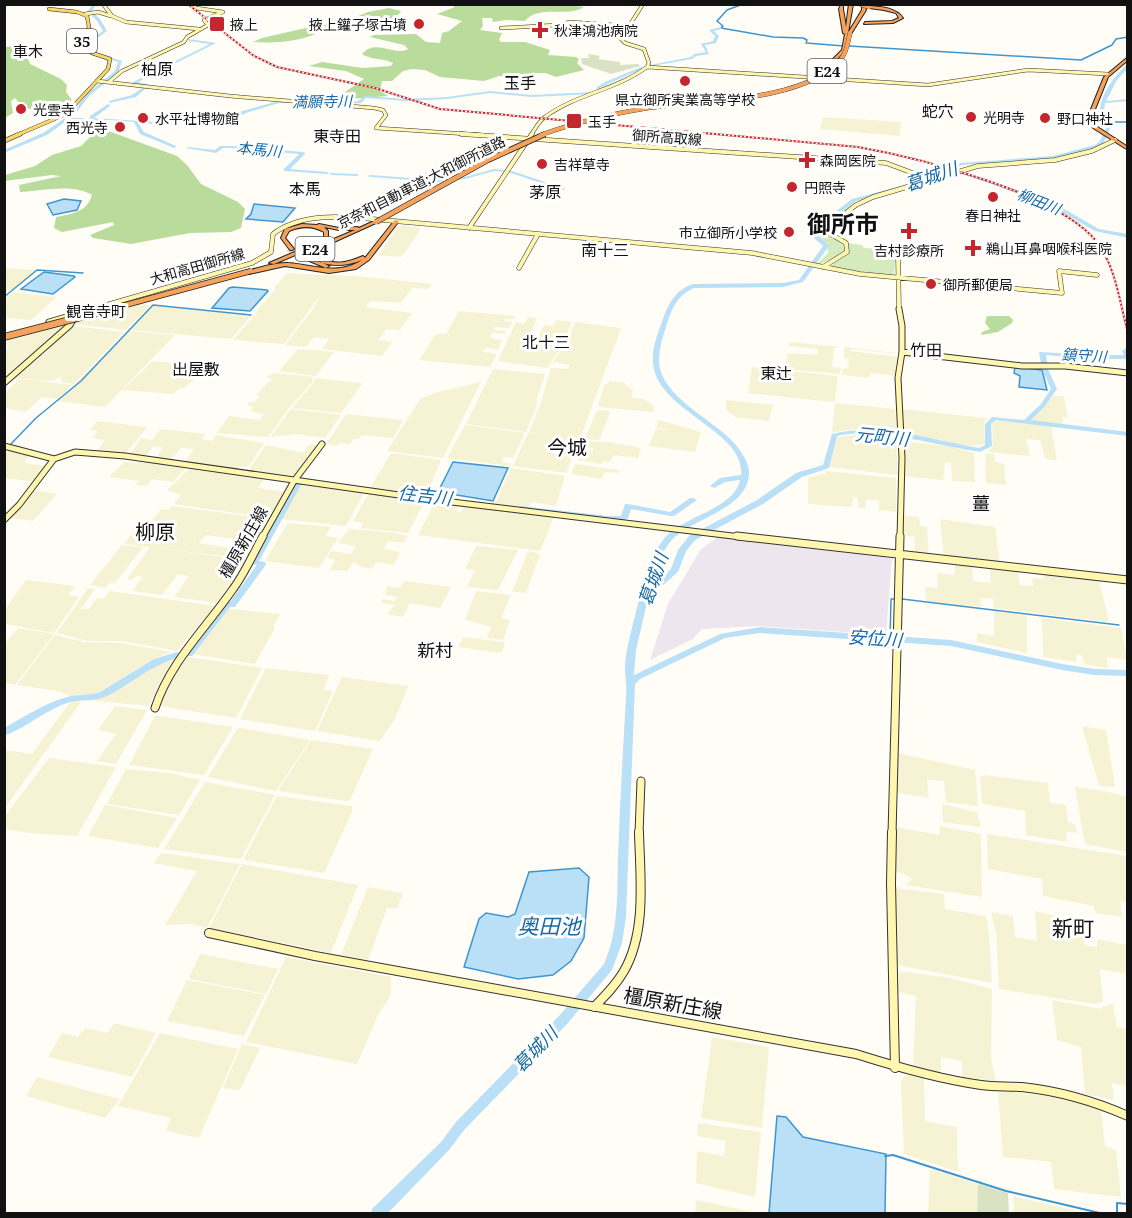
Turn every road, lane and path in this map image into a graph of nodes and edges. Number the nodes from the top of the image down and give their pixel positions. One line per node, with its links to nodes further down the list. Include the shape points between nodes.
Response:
1 (55, 4): 9 (main road, 35, via 49,9)
2 (103, 4): 11 (main road)
3 (190, 4): 17 (main road, via 223,12 205,20 208,25)
4 (643, 4): 14 (main road)
5 (853, 4): 15 (highway, 京奈和自動車道;大和御所道路 / E24)
6 (842, 5): 15 (highway)
7 (861, 5): 8 (highway, bridge); 15 (highway, via 864,10)
8 (885, 9): 10 (highway); 13 (highway, via 902,17)
9 (86, 14): 11 (main road); 21 (main road, 35, via 89,23 81,46 111,61)
10 (896, 14)
11 (112, 16): 17 (main road, via 129,22)
12 (865, 22): 13 (highway); 13 (highway, via 891,19); 15 (highway)
13 (886, 22)
14 (629, 26): 16 (main road, via 574,22); 19 (main road, via 621,41 644,49)
15 (851, 26): 23 (highway, 京奈和自動車道;大和御所道路 / E24, bridge, via 839,57 826,68); 23 (highway, 京奈和自動車道;大和御所道路 / E24, bridge, via 847,50 836,64 815,77)
16 (501, 28)
17 (200, 29): 22 (main road, via 184,42)
18 (1128, 58): 20 (highway)
19 (647, 67): 20 (main road, via 928,85 1028,70); 25 (main road, via 608,89 550,112)
20 (1108, 74): 24 (highway, via 1089,114 1090,123)
21 (98, 81): 22 (main road, 御所高取線); 26 (main road, 35, via 66,114)
22 (109, 81): 25 (main road, 御所高取線, via 380,109 386,114 376,128)
23 (784, 88): 31 (highway, 京奈和自動車道;大和御所道路 / E24, bridge, via 624,112 566,126 519,145)
24 (1112, 139): 27 (highway); 30 (main road, via 1092,151 1055,160 989,164)
25 (527, 140): 29 (main road); 30 (main road, 御所高取線, via 884,162)
26 (4, 141)
27 (1128, 149)
28 (511, 152): 29 (main road)
29 (519, 153): 33 (main road)
30 (933, 181): 38 (main road, via 873,196 841,217 830,226 829,233 846,243 847,252)
31 (377, 221): 37 (highway, via 323,250 318,257 340,264); 40 (highway, 京奈和自動車道;大和御所道路 / E24); 40 (highway, via 346,229 309,224 290,227 279,236 290,249 282,236 290,228 315,226 327,233 317,244)
32 (395, 221): 33 (main road, 大和高田御所線); 37 (highway); 43 (main road, 大和高田御所線, via 343,219 288,225 275,232 273,250 260,260)
33 (469, 228): 34 (main road, 大和高田御所線)
34 (538, 234): 38 (main road, 大和高田御所線, via 752,253); 39 (main road)
35 (898, 256): 42 (main road)
36 (301, 257): 37 (highway, via 315,266 331,268 350,267)
37 (367, 258): 40 (highway, via 354,268 338,271 290,264)
38 (821, 266): 42 (main road, 大和高田御所線)
39 (519, 268)
40 (251, 271): 45 (highway, 京奈和自動車道;大和御所道路 / E24, bridge)
41 (1097, 275): 42 (main road, 大和高田御所線, via 1059,271 1062,293)
42 (897, 277): 46 (main road)
43 (70, 316): 44 (main road); 48 (main road, via 70,325)
44 (49, 322)
45 (4, 337)
46 (902, 352): 47 (main road); 54 (main road, via 898,378)
47 (1128, 373)
48 (4, 383)
49 (322, 444): 52 (main road, 橿原新庄線)
50 (4, 446): 51 (main road)
51 (54, 459): 52 (main road, via 75,452 111,454); 53 (main road)
52 (299, 482): 54 (main road); 56 (main road, 橿原新庄線, via 234,588 184,652)
53 (4, 520)
54 (898, 556): 55 (main road); 60 (main road, via 891,883)
55 (1128, 580)
56 (155, 708)
57 (641, 781): 59 (main road, via 639,925 626,968)
58 (209, 933): 59 (main road, 橿原新庄線)
59 (592, 1007): 60 (main road, 橿原新庄線, via 856,1054)
60 (895, 1068): 61 (main road, 橿原新庄線, via 974,1083 1074,1095)
61 (1128, 1116)

